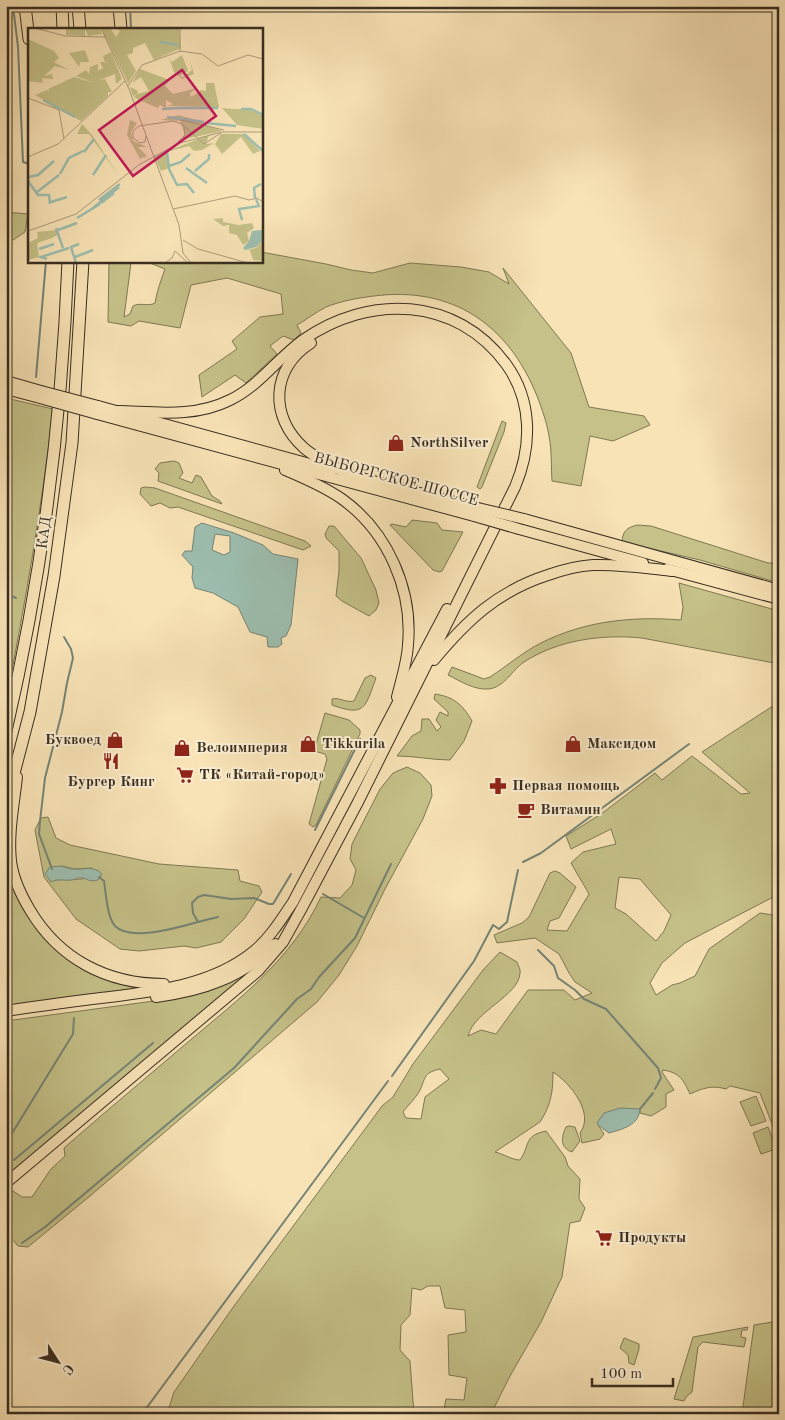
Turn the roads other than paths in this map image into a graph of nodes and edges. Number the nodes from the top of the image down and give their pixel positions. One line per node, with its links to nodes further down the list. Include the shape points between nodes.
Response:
1 (25, 6): 8 (highway)
2 (62, 6): 5 (highway)
3 (78, 6): 6 (highway)
4 (120, 6): 7 (highway)
5 (63, 28)
6 (80, 28)
7 (121, 28)
8 (28, 31)
9 (68, 262): 25 (highway, КАД, via 46,522 22,662)
10 (83, 262): 26 (highway, КАД, via 72,443 40,665)
11 (6, 381): 13 (main road, ВЫБОРГСКОЕ ШОССЕ)
12 (6, 389): 13 (main road, ВЫБОРГСКОЕ ШОССЕ)
13 (40, 395): 14 (main road, ВЫБОРГСКОЕ ШОССЕ, bridge)
14 (97, 410): 15 (main road, ВЫБОРГСКОЕ ШОССЕ); 16 (main road, ВЫБОРГСКОЕ ШОССЕ)
15 (118, 411): 17 (main road, ВЫБОРГСКОЕ ШОССЕ); 23 (main road, via 170,414 222,404 249,388 305,339 339,320 370,311 395,308 433,312 461,324 485,340 509,368 519,390 527,419 526,456 515,487)
16 (256, 457): 18 (main road, ВЫБОРГСКОЕ ШОССЕ); 24 (main road, via 342,499 368,524 392,559 405,592 408,646)
17 (351, 475): 18 (main road, ВЫБОРГСКОЕ ШОССЕ); 24 (main road, via 305,449 282,418 279,400 284,373 293,358 308,345 335,329 363,319 395,315 420,317 450,325 466,334 500,366 512,387 520,414 518,462 510,485)
18 (476, 512): 19 (main road, ВЫБОРГСКОЕ ШОССЕ, bridge)
19 (521, 524): 20 (main road, ВЫБОРГСКОЕ ШОССЕ); 21 (main road, ВЫБОРГСКОЕ ШОССЕ)
20 (672, 571): 22 (main road, ВЫБОРГСКОЕ ШОССЕ); 23 (main road, via 591,565 530,580 470,619)
21 (779, 590)
22 (779, 599)
23 (421, 676): 28 (main road)
24 (391, 717): 29 (main road, via 294,902 273,932 253,952 229,968)
25 (6, 732)
26 (21, 751): 27 (highway, КАД); 29 (main road, via 10,829 11,862 20,892 49,938 85,965 121,980)
27 (6, 804)
28 (294, 922): 31 (main road, via 255,962 206,987 165,996); 32 (main road, via 283,942 258,971)
29 (184, 984): 30 (main road)
30 (6, 1010)
31 (6, 1015)
32 (6, 1183)

